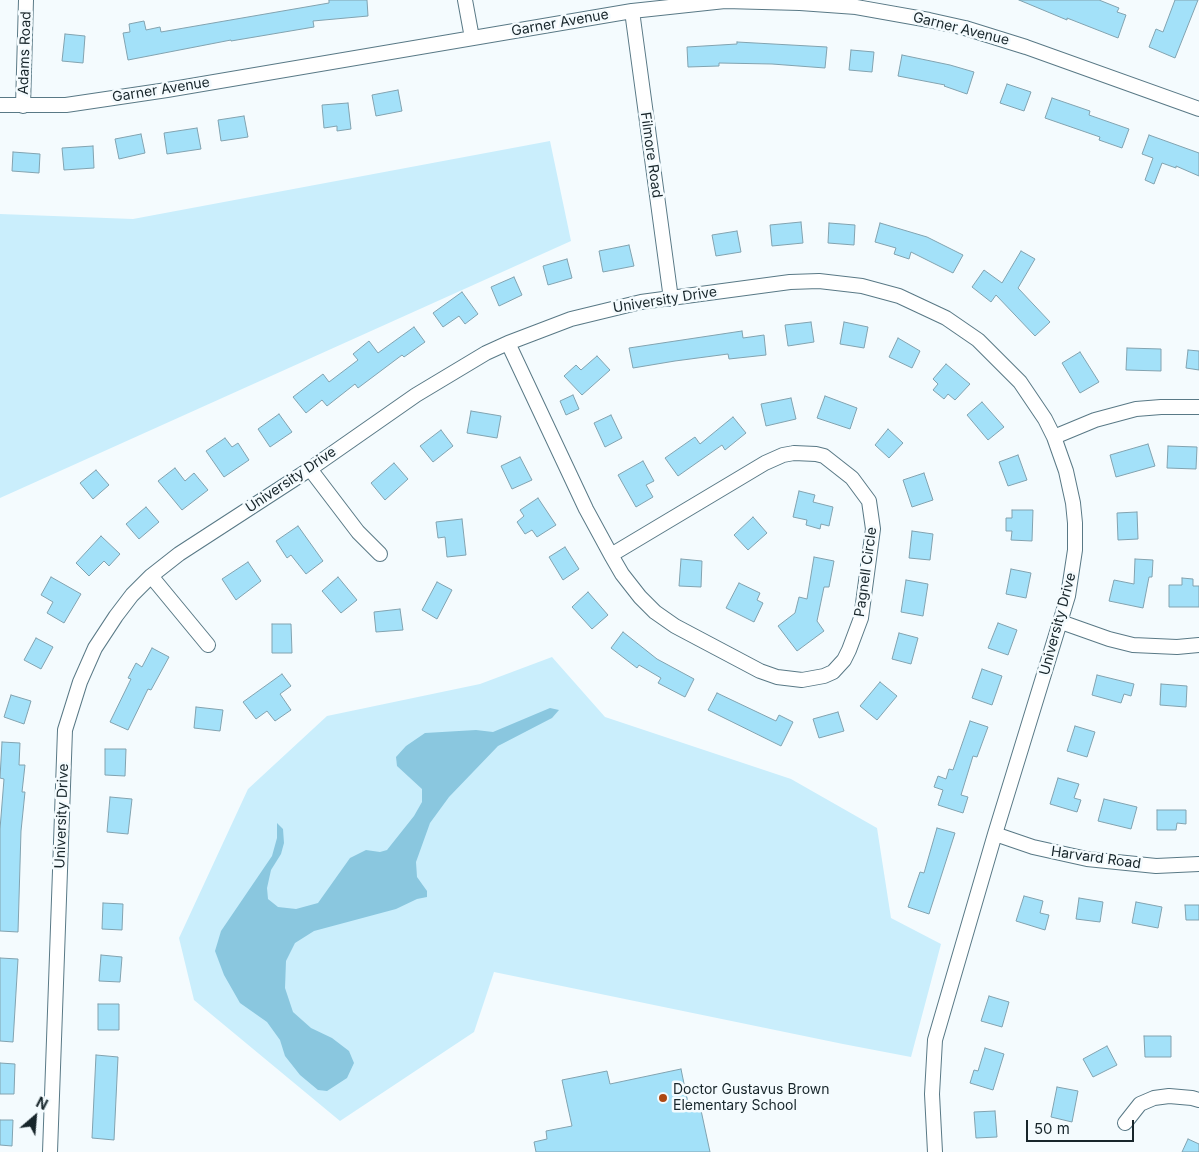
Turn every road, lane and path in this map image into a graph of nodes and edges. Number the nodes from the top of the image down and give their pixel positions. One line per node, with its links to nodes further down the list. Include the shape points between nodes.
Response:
1 (26, 0): 8 (street, Adams Road)
2 (465, 0): 5 (street)
3 (725, 0): 4 (street, Garner Avenue); 6 (street, Garner Avenue, via 856,7 922,18 1026,46)
4 (632, 11): 5 (street, Garner Avenue); 9 (street, Filmore Road)
5 (472, 38): 8 (street, Garner Avenue, via 167,90 66,105)
6 (1197, 104)
7 (0, 105): 8 (street, Garner Avenue)
8 (23, 106)
9 (671, 299): 10 (street, University Drive, via 600,311); 12 (street, University Drive, via 790,282 819,281 862,286 899,296 946,318 978,340 1020,382)
10 (508, 343): 13 (street, University Drive, via 416,395); 15 (street, Pagnell Circle)
11 (1199, 407): 12 (street, via 1136,409 1095,420)
12 (1054, 437): 17 (street, University Drive, via 1066,471 1075,523 1073,570)
13 (310, 469): 14 (street, via 358,532); 16 (street, University Drive, via 179,554)
14 (380, 554)
15 (611, 555): 15 (street, Pagnell Circle, via 765,463 794,453 816,454 833,462 862,490 872,512 874,528 861,618 854,640 840,666 824,676 813,678 790,679 760,671 675,626 640,597)
16 (151, 576): 18 (street); 24 (street, University Drive, via 121,609 95,648 65,730)
17 (1061, 622): 19 (street, via 1133,645); 20 (street, University Drive)
18 (208, 645)
19 (1199, 645)
20 (995, 834): 21 (street, Harvard Road, via 1033,847 1087,859 1156,866); 25 (street, University Drive, via 935,1040 932,1094)
21 (1199, 864)
22 (1199, 1100): 23 (street, via 1169,1096 1154,1098 1140,1104)
23 (1125, 1123)
24 (50, 1152)
25 (935, 1152)

